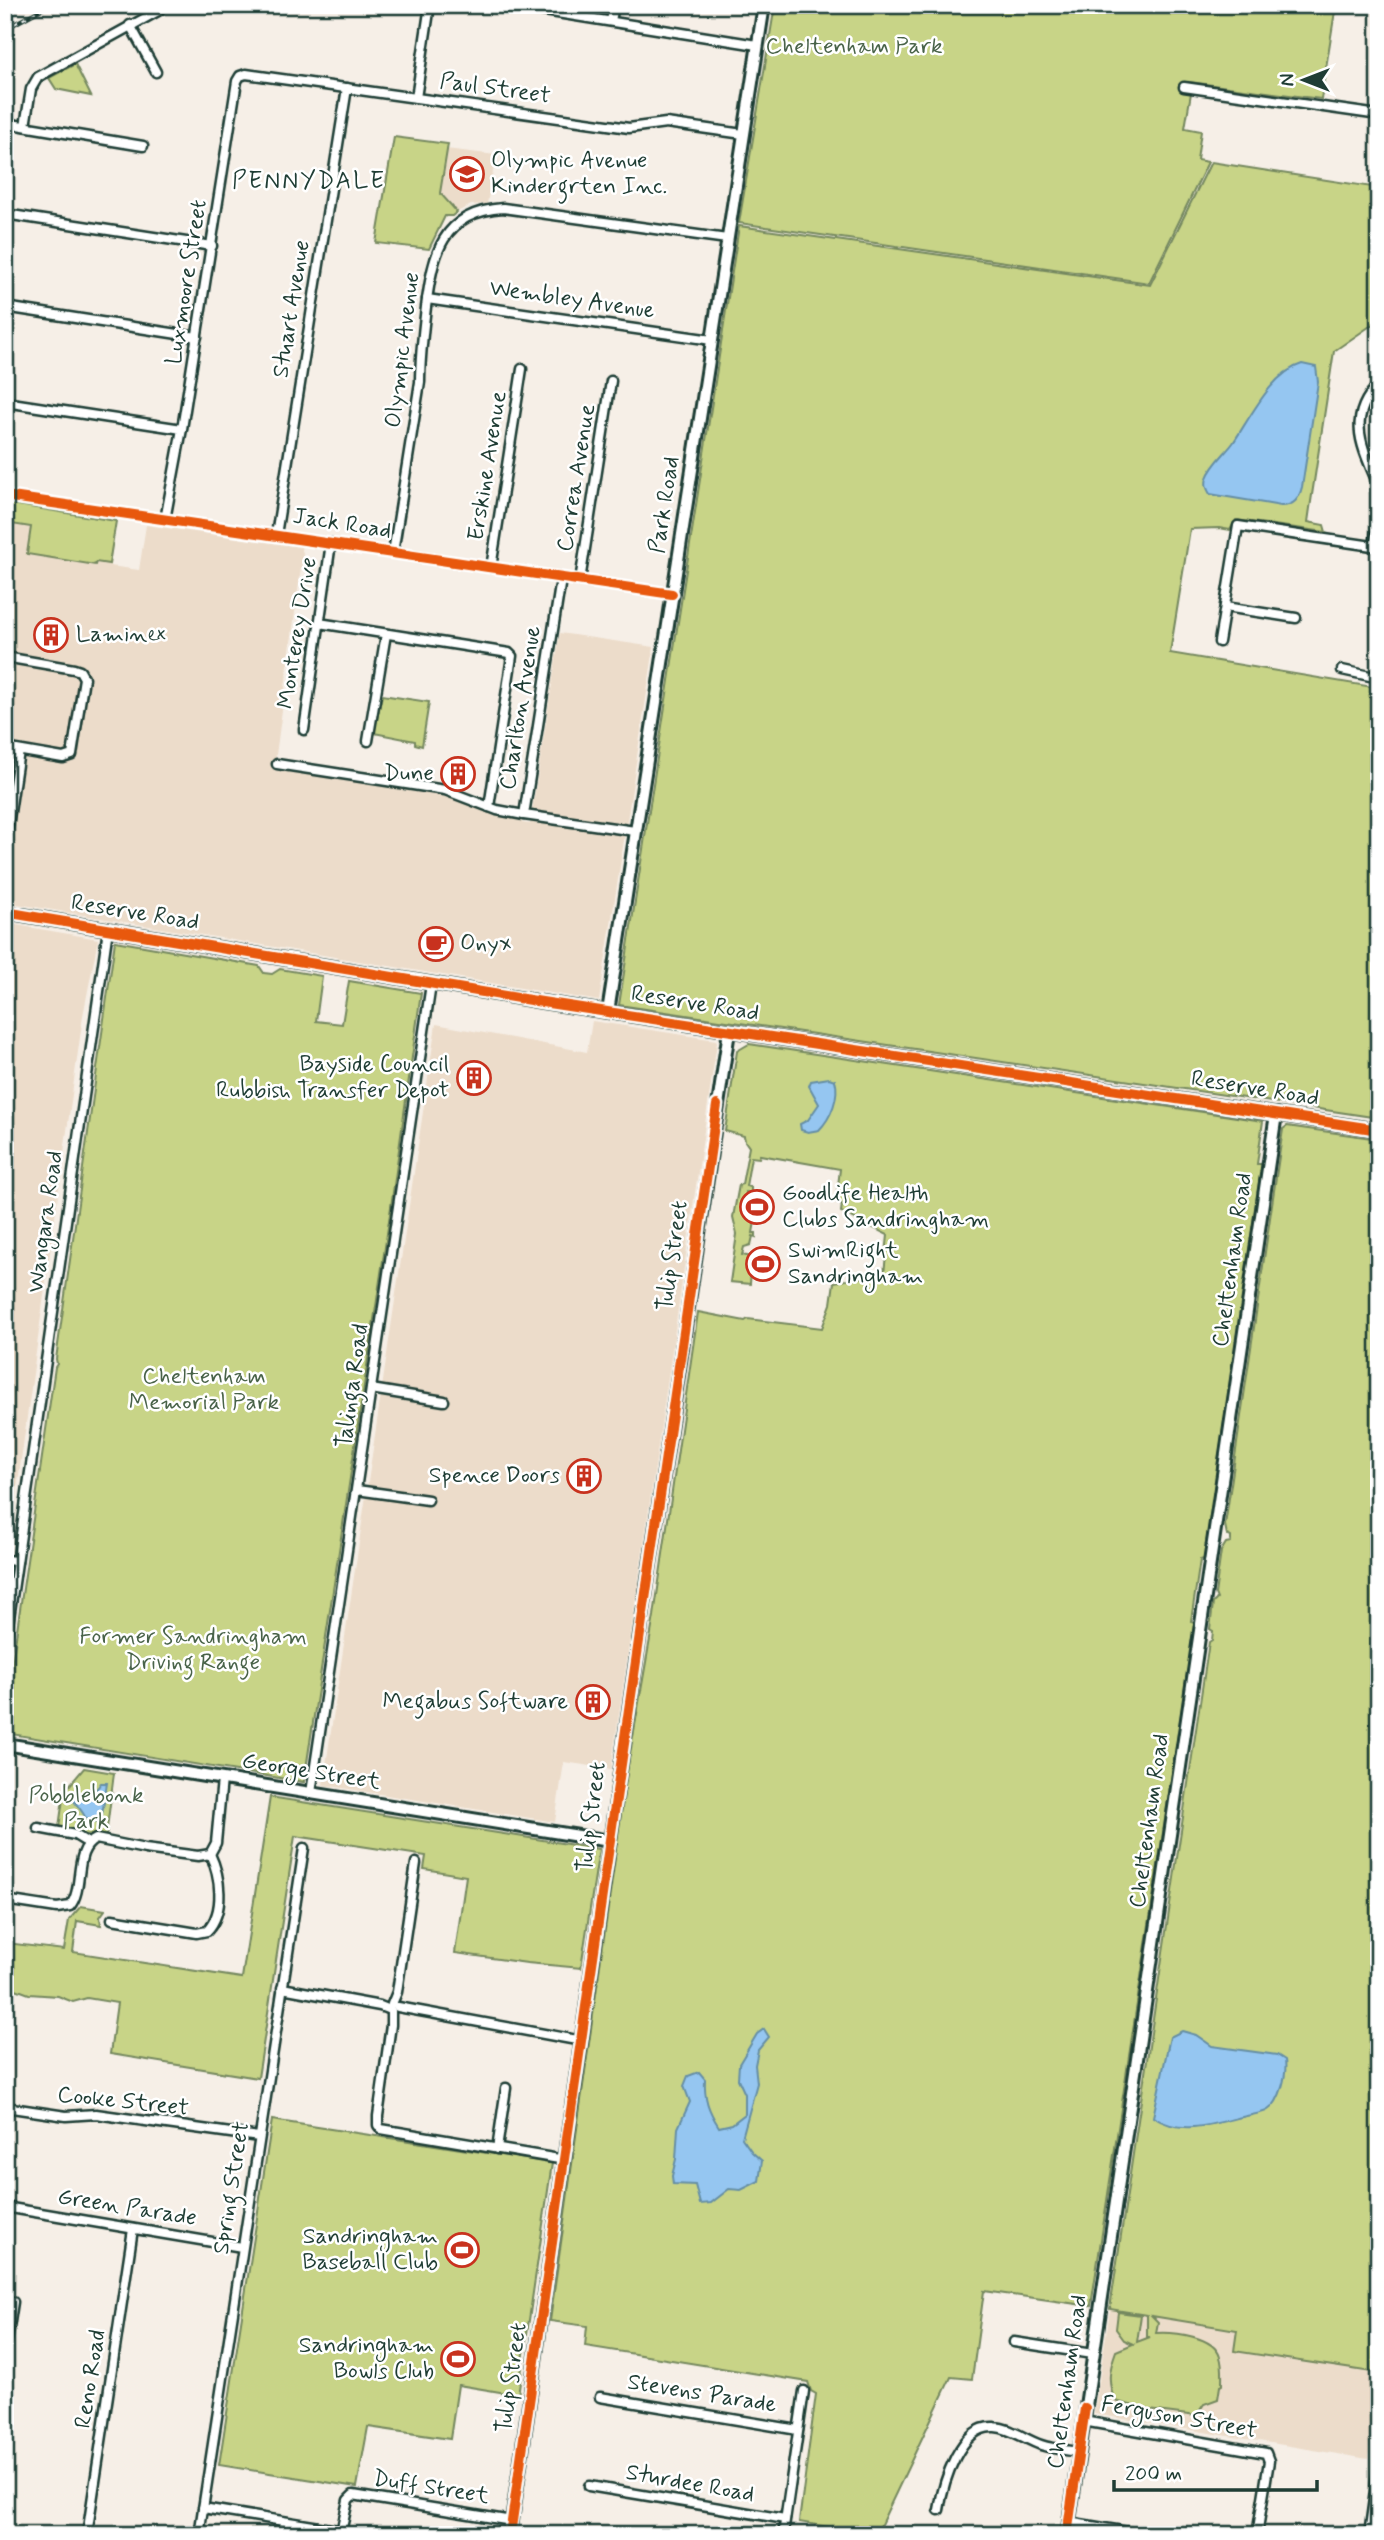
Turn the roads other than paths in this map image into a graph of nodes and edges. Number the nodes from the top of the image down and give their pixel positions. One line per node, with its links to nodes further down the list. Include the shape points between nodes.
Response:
1 (163, 5): 8 (street)
2 (430, 5): 14 (street)
3 (506, 5): 6 (street)
4 (614, 5): 7 (street)
5 (764, 5): 9 (street, Park Road)
6 (547, 8): 7 (street)
7 (611, 21): 9 (street)
8 (130, 25): 10 (street); 17 (street, via 38,77)
9 (758, 43): 18 (street, Park Road)
10 (156, 72)
11 (240, 76): 13 (street, Paul Street); 22 (street, Luxmoore Street)
12 (1184, 87): 15 (street)
13 (347, 88): 14 (street, Paul Street); 36 (street, Stuart Avenue)
14 (416, 98): 18 (street, Paul Street, via 629,128 666,122)
15 (1379, 115)
16 (5, 123): 17 (street)
17 (25, 126): 19 (street)
18 (743, 134): 21 (street, Park Road)
19 (143, 146)
20 (5, 214): 22 (street)
21 (727, 239): 23 (street, Olympic Avenue, via 491,209 462,219 447,233 436,255); 26 (street, Park Road)
22 (212, 246): 25 (street, Luxmoore Street)
23 (427, 299): 26 (street, Wembley Avenue); 39 (street, Olympic Avenue, via 420,382)
24 (5, 307): 25 (street)
25 (197, 337): 31 (street, Luxmoore Street)
26 (712, 340): 43 (street, Park Road)
27 (522, 369): 40 (street, Erskine Avenue)
28 (611, 382): 42 (street, Correa Avenue)
29 (1379, 384): 32 (street, via 1363,406 1359,433)
30 (5, 402): 31 (street)
31 (183, 429): 35 (street, Luxmoore Street)
32 (1379, 487)
33 (5, 496): 35 (street, Jack Road)
34 (1379, 516): 38 (street)
35 (168, 520): 36 (street, Jack Road)
36 (276, 535): 37 (street, Jack Road)
37 (331, 543): 39 (street, Jack Road); 46 (street, Monterey Drive)
38 (1377, 547): 44 (street, via 1238,526)
39 (393, 553): 40 (street, Jack Road)
40 (491, 568): 41 (street, Jack Road)
41 (561, 579): 42 (street, Jack Road); 58 (street, Charlton Avenue)
42 (580, 581): 43 (street, Jack Road)
43 (672, 594): 59 (street, Park Road)
44 (1225, 607): 45 (street); 48 (street)
45 (1296, 618)
46 (318, 623): 47 (street); 52 (street, Monterey Drive)
47 (386, 634): 53 (street); 57 (street, via 512,656)
48 (1219, 642)
49 (5, 657): 55 (street, via 74,669 85,680 74,751 65,758)
50 (1342, 670): 51 (street)
51 (1379, 678)
52 (304, 730)
53 (368, 741)
54 (5, 748): 55 (street)
55 (19, 751): 60 (street)
56 (276, 764): 57 (street, via 445,790)
57 (489, 807): 58 (street)
58 (524, 815): 59 (street, Charlton Avenue)
59 (635, 831): 64 (street, Park Road)
60 (5, 846)
61 (5, 912): 62 (street, Reserve Road)
62 (108, 929): 63 (street, Reserve Road); 73 (street, Wangara Road)
63 (431, 984): 64 (street, Reserve Road); 68 (street, Talinga Road)
64 (608, 1012): 65 (street, Reserve Road)
65 (729, 1031): 66 (street, Reserve Road); 79 (street, Tulip Street)
66 (1276, 1114): 67 (street, Reserve Road); 100 (street, Cheltenham Road)
67 (1379, 1130)
68 (372, 1389): 69 (street); 70 (street, Talinga Road)
69 (444, 1401)
70 (357, 1490): 71 (street); 77 (street, Talinga Road)
71 (428, 1500)
72 (5, 1560): 73 (street)
73 (18, 1561): 74 (street, Wangara Road)
74 (5, 1646)
75 (5, 1744): 76 (street, George Street)
76 (222, 1779): 77 (street, George Street); 82 (street, via 216,1843)
77 (311, 1793): 79 (street, George Street)
78 (38, 1828): 80 (street, via 75,1835)
79 (610, 1841): 88 (street, Tulip Street)
80 (88, 1843): 82 (street, via 98,1839 198,1856); 84 (street, via 70,1906)
81 (304, 1847): 86 (street, Spring Street)
82 (210, 1853): 85 (street, via 220,1884 215,1919 207,1931)
83 (416, 1863): 87 (street)
84 (5, 1900)
85 (112, 1919)
86 (282, 1990): 87 (street); 91 (street, Spring Street)
87 (394, 2008): 88 (street); 92 (street, via 379,2127)
88 (583, 2039): 93 (street, Tulip Street)
89 (506, 2088): 92 (street)
90 (5, 2106): 91 (street, Cooke Street, via 66,2116 96,2113)
91 (259, 2139): 96 (street, Spring Street)
92 (497, 2149): 93 (street)
93 (565, 2160): 111 (street, Tulip Street)
94 (5, 2207): 95 (street, Green Parade)
95 (133, 2229): 96 (street, Green Parade); 113 (street, Reno Road)
96 (242, 2247): 108 (street, Spring Street)
97 (5, 2300): 99 (street, via 13,2302)
98 (1014, 2342): 100 (street)
99 (5, 2354)
100 (1093, 2354): 103 (street, Cheltenham Road)
101 (804, 2391): 104 (street)
102 (600, 2397): 104 (street, Stevens Parade)
103 (1083, 2421): 105 (street, Cheltenham Road); 119 (street, Ferguson Street, via 1268,2455)
104 (798, 2430): 110 (street)
105 (1079, 2452): 109 (street, via 1041,2445 997,2427 980,2429 970,2435 959,2453 944,2483); 112 (street, Cheltenham Road)
106 (1379, 2462): 120 (street)
107 (589, 2486): 110 (street, Sturdee Road)
108 (203, 2508): 111 (street, Duff Street, via 338,2530 353,2495); 114 (street, Spring Street)
109 (939, 2510)
110 (785, 2519): 116 (street)
111 (512, 2521): 115 (street, Tulip Street)
112 (1068, 2522): 117 (street, Cheltenham Road); 118 (street)
113 (87, 2535)
114 (199, 2535)
115 (510, 2535)
116 (783, 2535)
117 (1066, 2535)
118 (1146, 2535)
119 (1257, 2535)
120 (1369, 2535)

